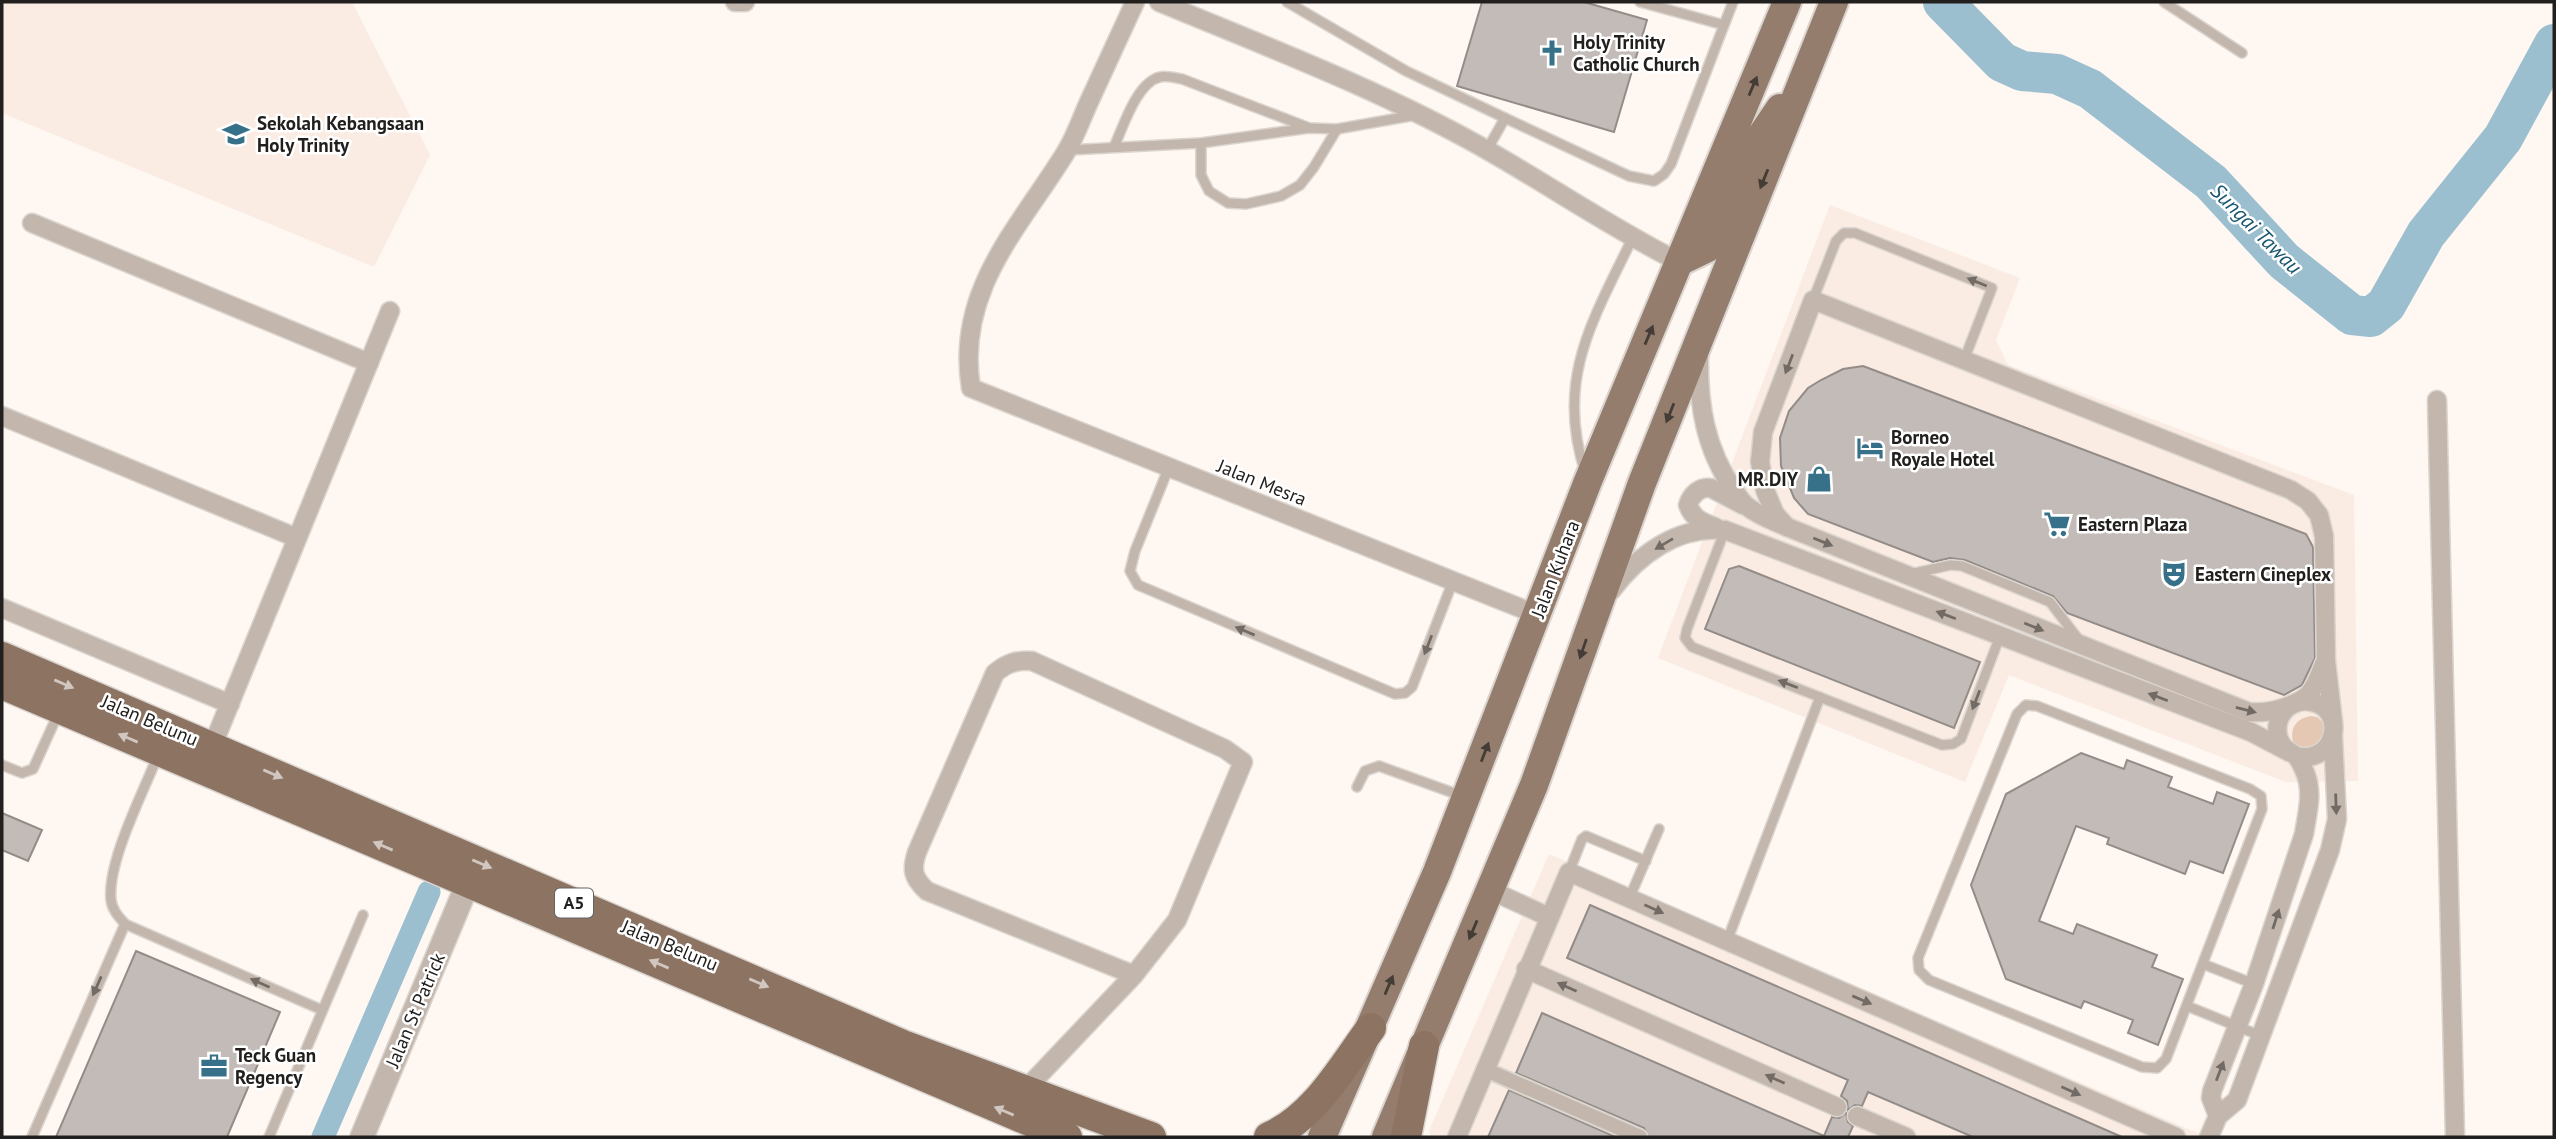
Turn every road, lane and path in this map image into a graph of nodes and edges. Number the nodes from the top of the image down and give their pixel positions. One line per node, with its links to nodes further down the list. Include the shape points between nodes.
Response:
1 (736, 2): 2 (street)
2 (745, 2)
3 (1135, 2): 20 (street)
4 (1159, 2): 14 (street)
5 (1287, 2): 15 (lane, via 1406,71)
6 (1640, 2): 11 (lane)
7 (1734, 2): 11 (lane)
8 (1787, 2): 24 (main road, Jalan Kuhara, one-way to 8)
9 (1834, 2): 13 (main road)
10 (2164, 2): 12 (lane)
11 (1724, 25): 15 (lane, via 1671,164 1654,181 1629,176)
12 (2242, 53)
13 (1810, 66): 24 (main road, via 1748,155 1709,248); 27 (main road, one-way to 27)
14 (1420, 115): 17 (lane); 21 (street)
15 (1504, 118): 21 (lane)
16 (1309, 128): 17 (lane); 18 (lane); 19 (lane, via 1182,79 1162,76 1148,82 1135,100)
17 (1337, 129): 18 (lane, via 1300,185 1281,196 1246,204 1228,203 1209,191 1201,175)
18 (1201, 143): 19 (lane)
19 (1114, 147): 20 (lane)
20 (1067, 150): 32 (street, Jalan Mesra, via 1004,243 984,283 972,322 967,363 971,388)
21 (1487, 150): 23 (street)
22 (32, 223): 29 (street)
23 (1632, 239): 24 (street); 33 (lane, via 1592,321 1580,357 1573,399 1575,435)
24 (1679, 262): 33 (main road, Jalan Kuhara, one-way to 24)
25 (1813, 300): 28 (street); 28 (lane, one-way to 25, via 1992,288 1855,233 1844,233 1836,240); 35 (street, one-way to 35, via 1763,432 1760,461 1765,490 1775,514)
26 (390, 311): 29 (street)
27 (1699, 339): 34 (street, via 1698,391 1706,435 1723,474); 41 (main road, one-way to 41)
28 (1964, 360): 46 (street, via 2291,490 2308,501 2319,515 2324,536)
29 (369, 363): 37 (street)
30 (2437, 400): 99 (street)
31 (2, 416): 37 (street)
32 (1170, 467): 39 (street, Jalan Mesra); 39 (lane, one-way to 32, via 1412,687 1395,694 1138,585 1130,571 1135,551)
33 (1588, 481): 42 (main road, Jalan Kuhara)
34 (1745, 506): 35 (street); 36 (street, via 1706,487 1690,499 1688,505 1698,520)
35 (1787, 527): 38 (street, one-way to 38)
36 (1725, 530): 41 (street, one-way to 41, via 1700,529 1666,542 1624,573); 43 (street, one-way to 36); 48 (lane, one-way to 36, via 1692,647 1685,638)
37 (297, 538): 50 (street)
38 (1905, 575): 44 (street, one-way to 44); 44 (lane, via 1962,566 2050,602)
39 (1453, 581): 42 (street, Jalan Mesra)
40 (2, 608): 50 (street)
41 (1597, 609): 63 (main road, one-way to 63, via 1534,785)
42 (1538, 615): 58 (main road, Jalan Kuhara, one-way to 42)
43 (2000, 636): 48 (lane, one-way to 48, via 1961,739 1953,744 1942,745); 55 (street, one-way to 43, via 2251,732)
44 (2085, 647): 49 (street, one-way to 49, via 2249,712 2262,714)
45 (2, 657): 53 (highway, Jalan Belunu / A5, one-way to 53)
46 (2326, 661): 49 (street, via 2309,694); 52 (street)
47 (2, 684): 51 (highway, Jalan Belunu / A5)
48 (1820, 697): 68 (lane)
49 (2294, 703): 52 (street, via 2318,704 2329,714); 55 (street, via 2278,722 2278,738)
50 (230, 704): 53 (street)
51 (60, 709): 54 (highway, Jalan Belunu / A5, one-way to 51); 56 (lane, via 33,768 22,773)
52 (2333, 728): 55 (street, via 2330,743 2319,754 2303,758); 77 (street, one-way to 77, via 2337,819 2330,850)
53 (212, 747): 80 (highway, Jalan Belunu / A5, one-way to 80, via 903,1045)
54 (159, 751): 62 (highway, Jalan Belunu / A5, one-way to 54); 67 (lane, via 113,868 111,903)
55 (2292, 754): 72 (street, one-way to 55, via 2304,834 2309,794 2305,773)
56 (2, 765)
57 (1357, 787): 58 (lane, via 1365,771 1379,766)
58 (1467, 798): 76 (main road, Jalan Kuhara, one-way to 58)
59 (1659, 829): 60 (lane)
60 (1646, 860): 61 (lane, via 1586,836); 64 (lane)
61 (1569, 872): 64 (street); 66 (street)
62 (468, 883): 87 (street, Jalan St Patrick); 88 (highway, Jalan Belunu / A5, one-way to 62)
63 (1490, 890): 66 (street); 78 (main road, one-way to 78)
64 (1629, 898): 68 (street, one-way to 68)
65 (363, 915): 74 (lane)
66 (1549, 916): 70 (street)
67 (125, 924): 74 (lane, one-way to 67); 85 (lane, one-way to 85)
68 (1727, 941): 97 (street, one-way to 97)
69 (2203, 964): 72 (lane); 73 (lane); 73 (lane, via 2262,809 2261,796 2026,705 2018,714 1923,945 1919,970 1929,980 2142,1067 2157,1068 2166,1059)
70 (1526, 969): 79 (street); 81 (street, one-way to 70)
71 (1133, 975): 71 (street, via 1177,920 1243,762 1226,749 1032,661 1004,665 995,673 917,852 912,867 915,880 927,891); 80 (street)
72 (2254, 984): 75 (street)
73 (2187, 1006): 75 (lane)
74 (322, 1010): 86 (lane)
75 (2237, 1026): 77 (lane); 83 (street, one-way to 75, via 2212,1091)
76 (1371, 1028): 90 (highway, via 1309,1110); 91 (main road, Jalan Kuhara)
77 (2261, 1035): 83 (street, via 2237,1100)
78 (1424, 1046): 92 (main road); 93 (highway)
79 (1484, 1069): 94 (street); 95 (street)
80 (1024, 1091): 84 (highway, Jalan Belunu / A5)
81 (1837, 1107)
82 (1857, 1115): 96 (street)
83 (2218, 1116): 98 (street)
84 (1145, 1135): 89 (highway, Jalan Belunu)
85 (32, 1137)
86 (269, 1137)
87 (362, 1137)
88 (1067, 1137)
89 (1168, 1137)
90 (1269, 1137)
91 (1322, 1137)
92 (1386, 1137)
93 (1406, 1137)
94 (1457, 1137)
95 (1640, 1137)
96 (1906, 1137)
97 (2176, 1137)
98 (2209, 1137)
99 (2455, 1137)

